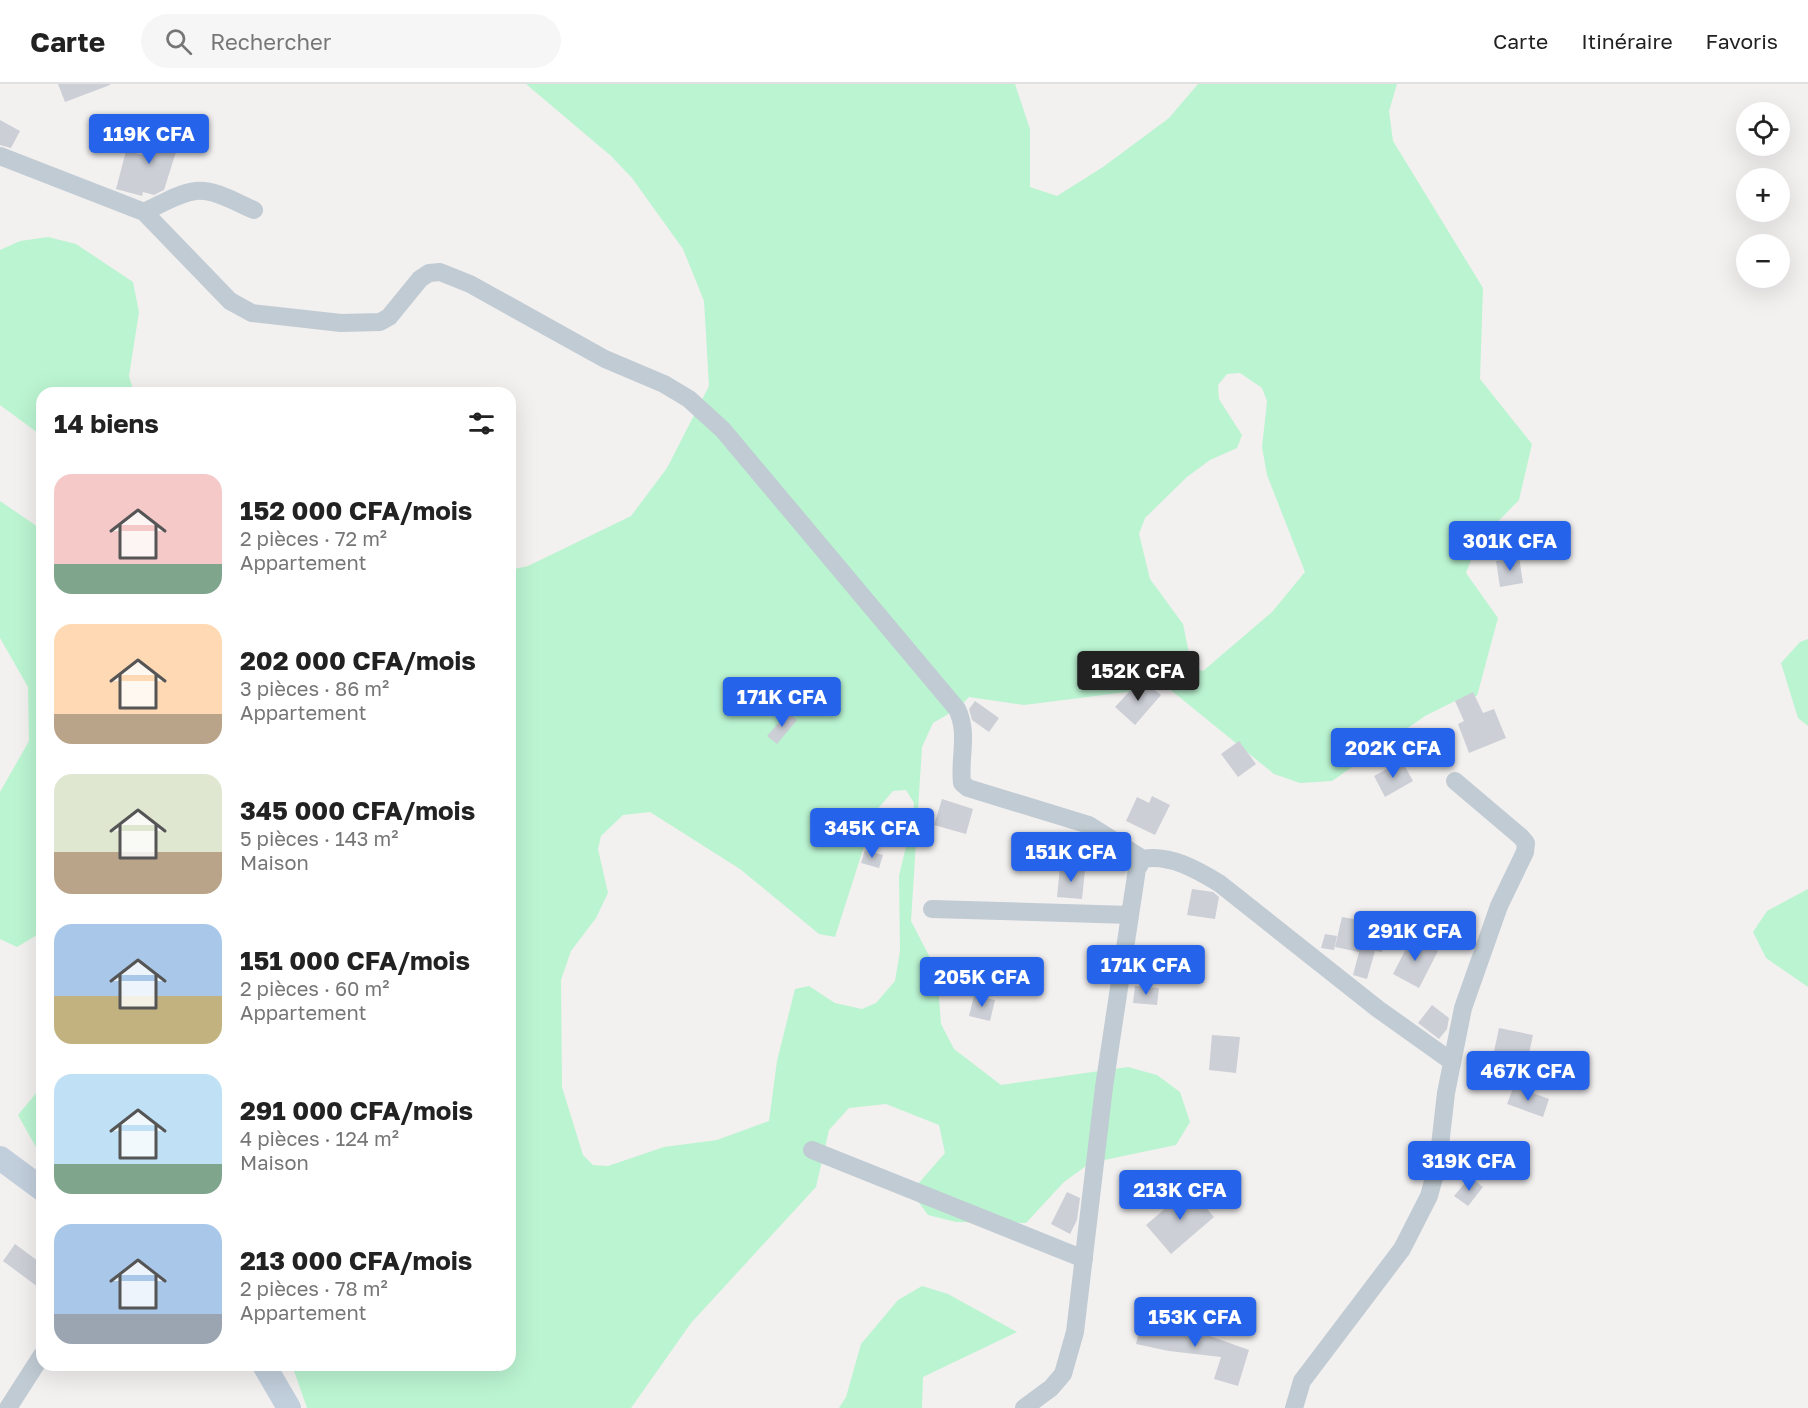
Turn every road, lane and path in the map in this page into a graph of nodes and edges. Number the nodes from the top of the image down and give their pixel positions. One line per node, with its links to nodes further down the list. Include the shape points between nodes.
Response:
1 (0, 156): 3 (street)
2 (254, 210): 3 (street, via 198,190)
3 (144, 212): 5 (street, via 230,301 252,313 341,323 380,322 389,317 420,279 429,273 440,273 470,284 605,359 664,384 688,399 723,430 957,709 964,736 962,783 1089,825)
4 (1455, 781): 8 (street, via 1526,843 1522,862 1499,906 1466,998)
5 (1143, 859): 7 (street, via 1137,869); 8 (street, via 1154,857 1192,868 1219,883 1378,1009)
6 (932, 909): 7 (street)
7 (1130, 915): 12 (street)
8 (1451, 1061): 18 (street, via 1438,1162 1429,1196 1402,1250 1302,1381)
9 (812, 1150): 12 (street)
10 (0, 1158): 11 (street)
11 (36, 1185)
12 (1084, 1259): 17 (street, via 1075,1332 1063,1374)
13 (36, 1364): 15 (street)
14 (267, 1371): 16 (street)
15 (8, 1408)
16 (289, 1408)
17 (1024, 1408)
18 (1294, 1408)

